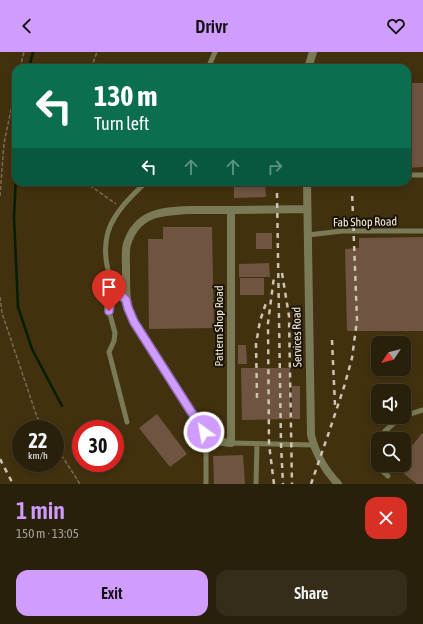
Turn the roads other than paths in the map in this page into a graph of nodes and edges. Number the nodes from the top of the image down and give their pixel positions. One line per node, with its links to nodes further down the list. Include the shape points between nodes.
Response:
1 (214, 52): 3 (lane)
2 (313, 52): 4 (street)
3 (210, 64)
4 (309, 64)
5 (423, 175): 6 (lane)
6 (411, 176)
7 (142, 186): 13 (lane, via 121,208 111,224 106,242 108,270)
8 (307, 186): 9 (street, Services Road)
9 (307, 209): 10 (street); 12 (street, Services Road)
10 (231, 210): 14 (street, via 166,211 142,221 131,235 126,248); 21 (street, Pattern Shop Road)
11 (423, 231): 12 (lane, Fab Shop Road, via 342,231)
12 (308, 235): 23 (street, Services Road, via 310,426)
13 (119, 293): 14 (lane); 17 (lane, via 108,306 115,333 110,352)
14 (126, 300): 20 (street, via 134,322 204,432)
15 (423, 410): 16 (lane)
16 (411, 414)
17 (127, 422)
18 (393, 424): 19 (lane)
19 (385, 432)
20 (216, 441): 21 (street); 26 (lane, via 206,452)
21 (231, 443): 22 (lane)
22 (257, 444): 23 (lane); 27 (lane)
23 (313, 445): 28 (street, Services Road, via 324,467)
24 (383, 472): 25 (lane)
25 (388, 476)
26 (206, 484)
27 (256, 484)
28 (338, 484)

